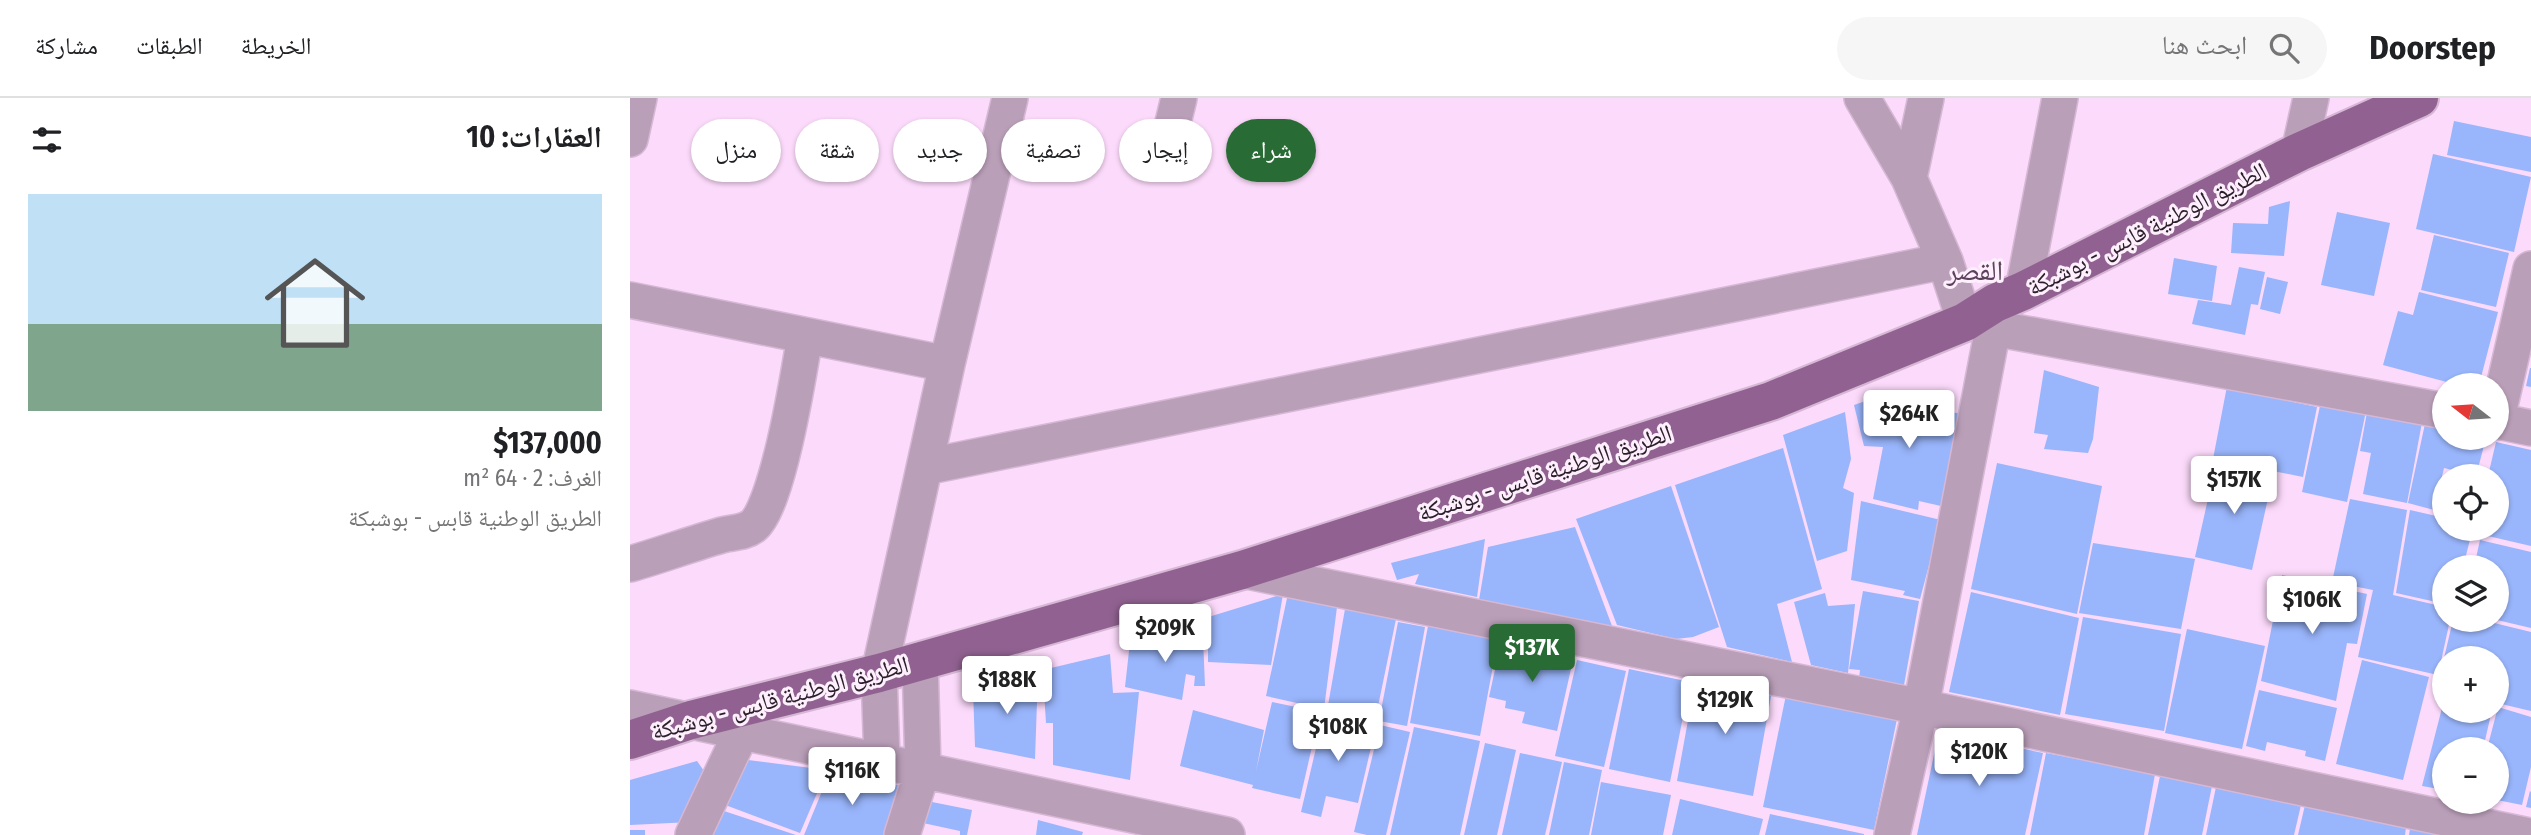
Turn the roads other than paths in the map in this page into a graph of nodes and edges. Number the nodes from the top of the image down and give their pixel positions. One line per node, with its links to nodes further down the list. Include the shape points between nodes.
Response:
1 (639, 98): 10 (street)
2 (1010, 98): 18 (street)
3 (1179, 98): 9 (street)
4 (1862, 98): 12 (street)
5 (1926, 98): 12 (street)
6 (2060, 98): 16 (street)
7 (2311, 98): 11 (street)
8 (2419, 98): 11 (main road, الطريق الوطنية قابس - بوشبكة)
9 (1174, 119)
10 (630, 139)
11 (2299, 152): 16 (main road, الطريق الوطنية قابس - بوشبكة)
12 (1909, 178): 13 (street)
13 (1945, 261): 16 (street); 23 (street)
14 (2531, 269): 19 (street)
15 (630, 300): 17 (street)
16 (1994, 311): 20 (street); 25 (main road, الطريق الوطنية قابس - بوشبكة, via 1771,401); 28 (street)
17 (805, 336): 18 (street); 24 (street, via 787,435 756,523 741,532)
18 (947, 364): 23 (street)
19 (2507, 373)
20 (2432, 408)
21 (2510, 422): 22 (street)
22 (2531, 428)
23 (925, 467): 27 (street)
24 (630, 564)
25 (1242, 570): 26 (main road, الطريق الوطنية قابس - بوشبكة); 28 (street)
26 (920, 660): 27 (main road, الطريق الوطنية قابس - بوشبكة); 34 (street)
27 (880, 673): 30 (main road, الطريق الوطنية قابس - بوشبكة); 33 (street)
28 (1921, 707): 38 (street); 39 (street)
29 (630, 708): 30 (street)
30 (691, 720): 31 (street); 32 (main road, الطريق الوطنية قابس - بوشبكة)
31 (742, 731): 33 (street); 35 (street)
32 (630, 740)
33 (882, 761): 34 (street)
34 (923, 769): 36 (street); 37 (street)
35 (693, 835)
36 (902, 835)
37 (1227, 835)
38 (1892, 835)
39 (2525, 835)

